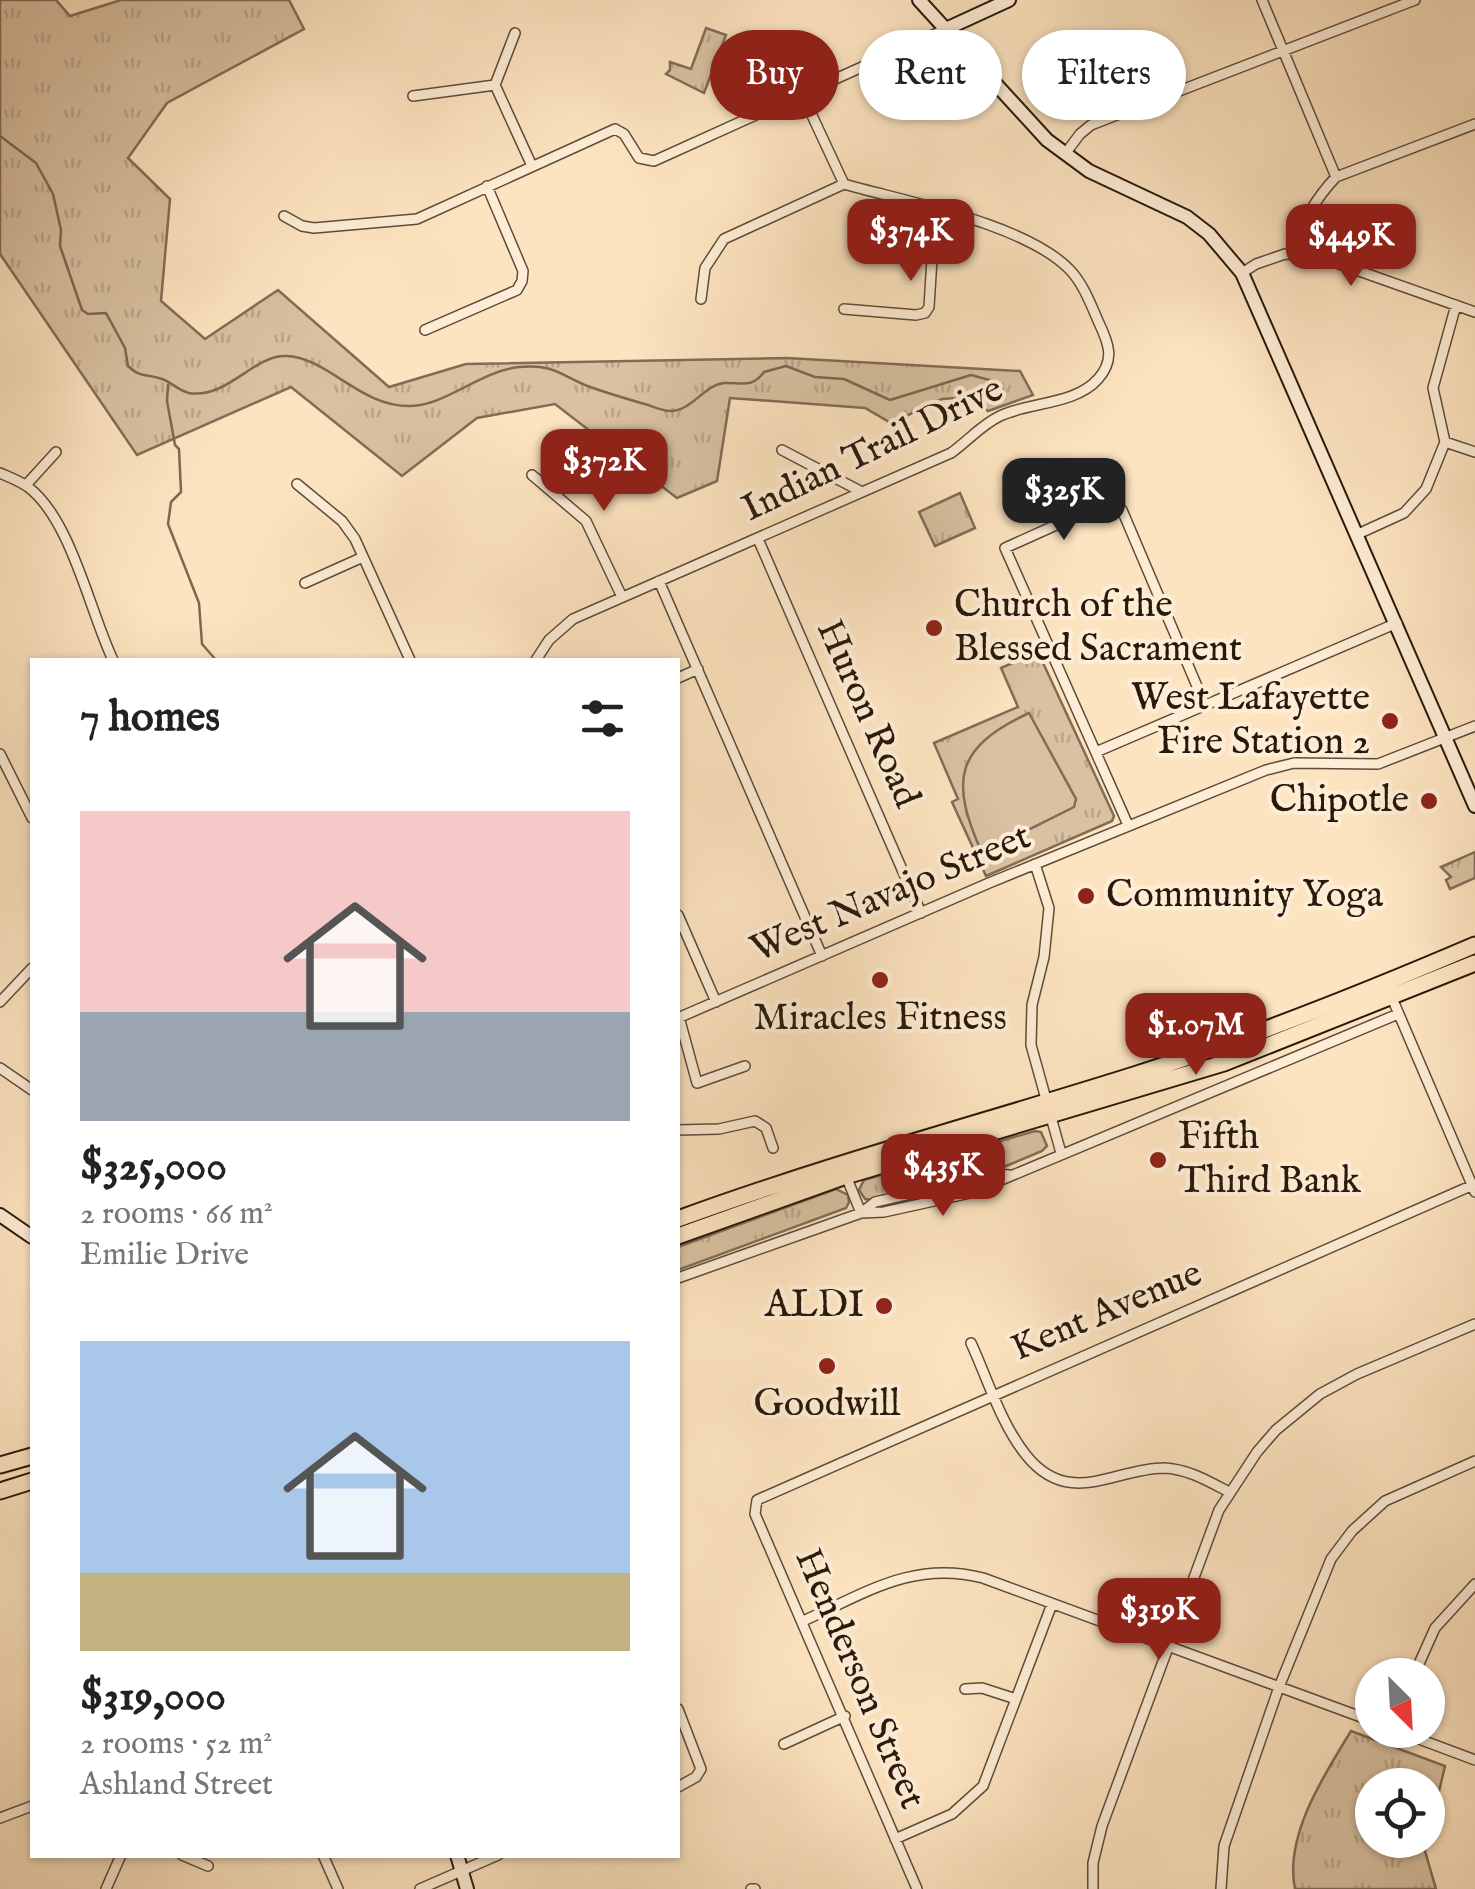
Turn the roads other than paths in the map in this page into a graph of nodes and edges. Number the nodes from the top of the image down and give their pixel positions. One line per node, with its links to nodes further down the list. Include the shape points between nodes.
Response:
1 (919, 0): 5 (street)
2 (1009, 0): 5 (street)
3 (1262, 0): 7 (street)
4 (1415, 0): 7 (street)
5 (946, 28): 8 (street); 14 (street)
6 (515, 34): 9 (street)
7 (1284, 51): 14 (street, via 1091,125); 16 (street)
8 (839, 77)
9 (494, 84): 10 (street); 15 (street)
10 (413, 96)
11 (745, 120): 15 (street, via 654,162 639,158 616,130)
12 (814, 120): 17 (street)
13 (1475, 124): 16 (street)
14 (1065, 154): 22 (street, via 1187,217)
15 (532, 166): 18 (street)
16 (1336, 178): 21 (street, via 1305,222)
17 (844, 184): 19 (street, Indian Trail Drive); 23 (street, via 724,239 705,268)
18 (487, 186): 20 (street, via 402,222 314,228); 27 (street, via 522,281 517,290)
19 (935, 210): 25 (street, via 925,312); 36 (street, Indian Trail Drive, via 1016,235 1069,268 1111,356 1094,384 1002,415 951,453)
20 (284, 216)
21 (1297, 252): 22 (street); 24 (street)
22 (1242, 273): 37 (street)
23 (701, 300)
24 (1456, 305): 26 (street); 28 (street, via 1433,388)
25 (844, 308)
26 (1475, 312)
27 (425, 330)
28 (1445, 442): 31 (street); 37 (street, via 1422,497)
29 (782, 450): 36 (street)
30 (56, 452): 35 (street)
31 (1475, 452)
32 (0, 473): 35 (street)
33 (532, 474): 42 (street, via 586,521)
34 (297, 484): 39 (street, via 342,521)
35 (26, 485): 44 (street, via 48,508 73,557)
36 (862, 492): 38 (street, Indian Trail Drive)
37 (1358, 534): 43 (street)
38 (758, 539): 40 (street, Indian Trail Drive); 59 (street, Huron Road)
39 (363, 557): 41 (street); 45 (street)
40 (659, 581): 42 (street, Indian Trail Drive); 47 (street)
41 (305, 582)
42 (622, 597): 46 (street, Indian Trail Drive, via 566,624)
43 (1397, 622): 49 (street); 51 (street)
44 (112, 658)
45 (409, 658)
46 (537, 658)
47 (698, 668): 48 (street); 62 (street)
48 (680, 677)
49 (1205, 705): 52 (street); 52 (street, via 1122,510 1105,503 1005,548)
50 (1475, 726): 51 (street)
51 (1449, 737): 54 (street); 55 (street); 57 (street, West Navajo Street, via 1378,764 1294,763 1266,770)
52 (1096, 752): 57 (street)
53 (0, 754): 56 (street)
54 (1475, 787)
55 (1475, 806)
56 (30, 814)
57 (1128, 825): 58 (street, West Navajo Street)
58 (1035, 864): 59 (street, West Navajo Street); 75 (street, via 1049,908 1032,1005 1033,1058)
59 (921, 913): 62 (street, West Navajo Street)
60 (680, 920): 66 (street)
61 (1475, 945): 75 (highway, via 1279,1026)
62 (822, 956): 66 (street, West Navajo Street)
63 (1475, 963): 67 (highway)
64 (30, 970): 65 (street)
65 (0, 1002)
66 (716, 1002): 68 (street, West Navajo Street)
67 (1395, 1006): 72 (highway); 74 (street); 80 (street)
68 (680, 1017)
69 (680, 1025): 70 (street, via 697,1084)
70 (744, 1066)
71 (0, 1068): 73 (street)
72 (1180, 1078): 74 (street); 75 (highway)
73 (30, 1089)
74 (1188, 1102): 78 (street)
75 (1048, 1109): 78 (street); 79 (highway); 83 (highway)
76 (680, 1130): 77 (street, via 755,1122 766,1128)
77 (773, 1148)
78 (1062, 1152): 81 (street, via 1008,1175 889,1198)
79 (846, 1176): 81 (street); 85 (highway)
80 (1474, 1187): 89 (street, Kent Avenue)
81 (861, 1212): 86 (street)
82 (1, 1216): 84 (street)
83 (680, 1218)
84 (30, 1235)
85 (680, 1235)
86 (680, 1277)
87 (1475, 1324): 95 (street, via 1320,1394 1276,1430)
88 (971, 1343): 89 (street)
89 (994, 1394): 95 (street, via 1025,1454 1057,1477 1090,1484 1166,1468); 96 (street, Kent Avenue)
90 (30, 1457): 92 (highway)
91 (1475, 1461): 102 (street, via 1395,1495 1352,1531 1320,1582)
92 (0, 1465)
93 (30, 1482): 94 (highway)
94 (0, 1491)
95 (1228, 1492): 100 (street)
96 (762, 1495): 99 (street, Henderson Street, via 755,1514)
97 (1475, 1584): 101 (street, via 1436,1628)
98 (1052, 1604): 99 (street, via 983,1578 927,1571); 100 (street); 104 (street)
99 (803, 1621): 106 (street, Henderson Street)
100 (1168, 1646): 102 (street); 127 (street, via 1102,1826)
101 (1422, 1658)
102 (1280, 1687): 107 (street); 128 (street, via 1224,1846)
103 (965, 1688): 104 (street)
104 (1016, 1698): 114 (street, via 999,1752 974,1797)
105 (680, 1714): 111 (street, via 702,1770)
106 (845, 1716): 108 (street); 114 (street, Henderson Street)
107 (1355, 1716)
108 (784, 1744)
109 (1443, 1748): 110 (street)
110 (1475, 1760)
111 (680, 1786)
112 (30, 1807): 113 (street)
113 (0, 1818)
114 (896, 1839): 126 (street, Henderson Street)
115 (120, 1858): 122 (street)
116 (189, 1858): 120 (street)
117 (324, 1858): 123 (street)
118 (458, 1858): 121 (street)
119 (491, 1858): 121 (street)
120 (208, 1866)
121 (462, 1870): 124 (street); 125 (street)
122 (106, 1889)
123 (338, 1889)
124 (420, 1889)
125 (468, 1889)
126 (917, 1889)
127 (1092, 1889)
128 (1221, 1889)

